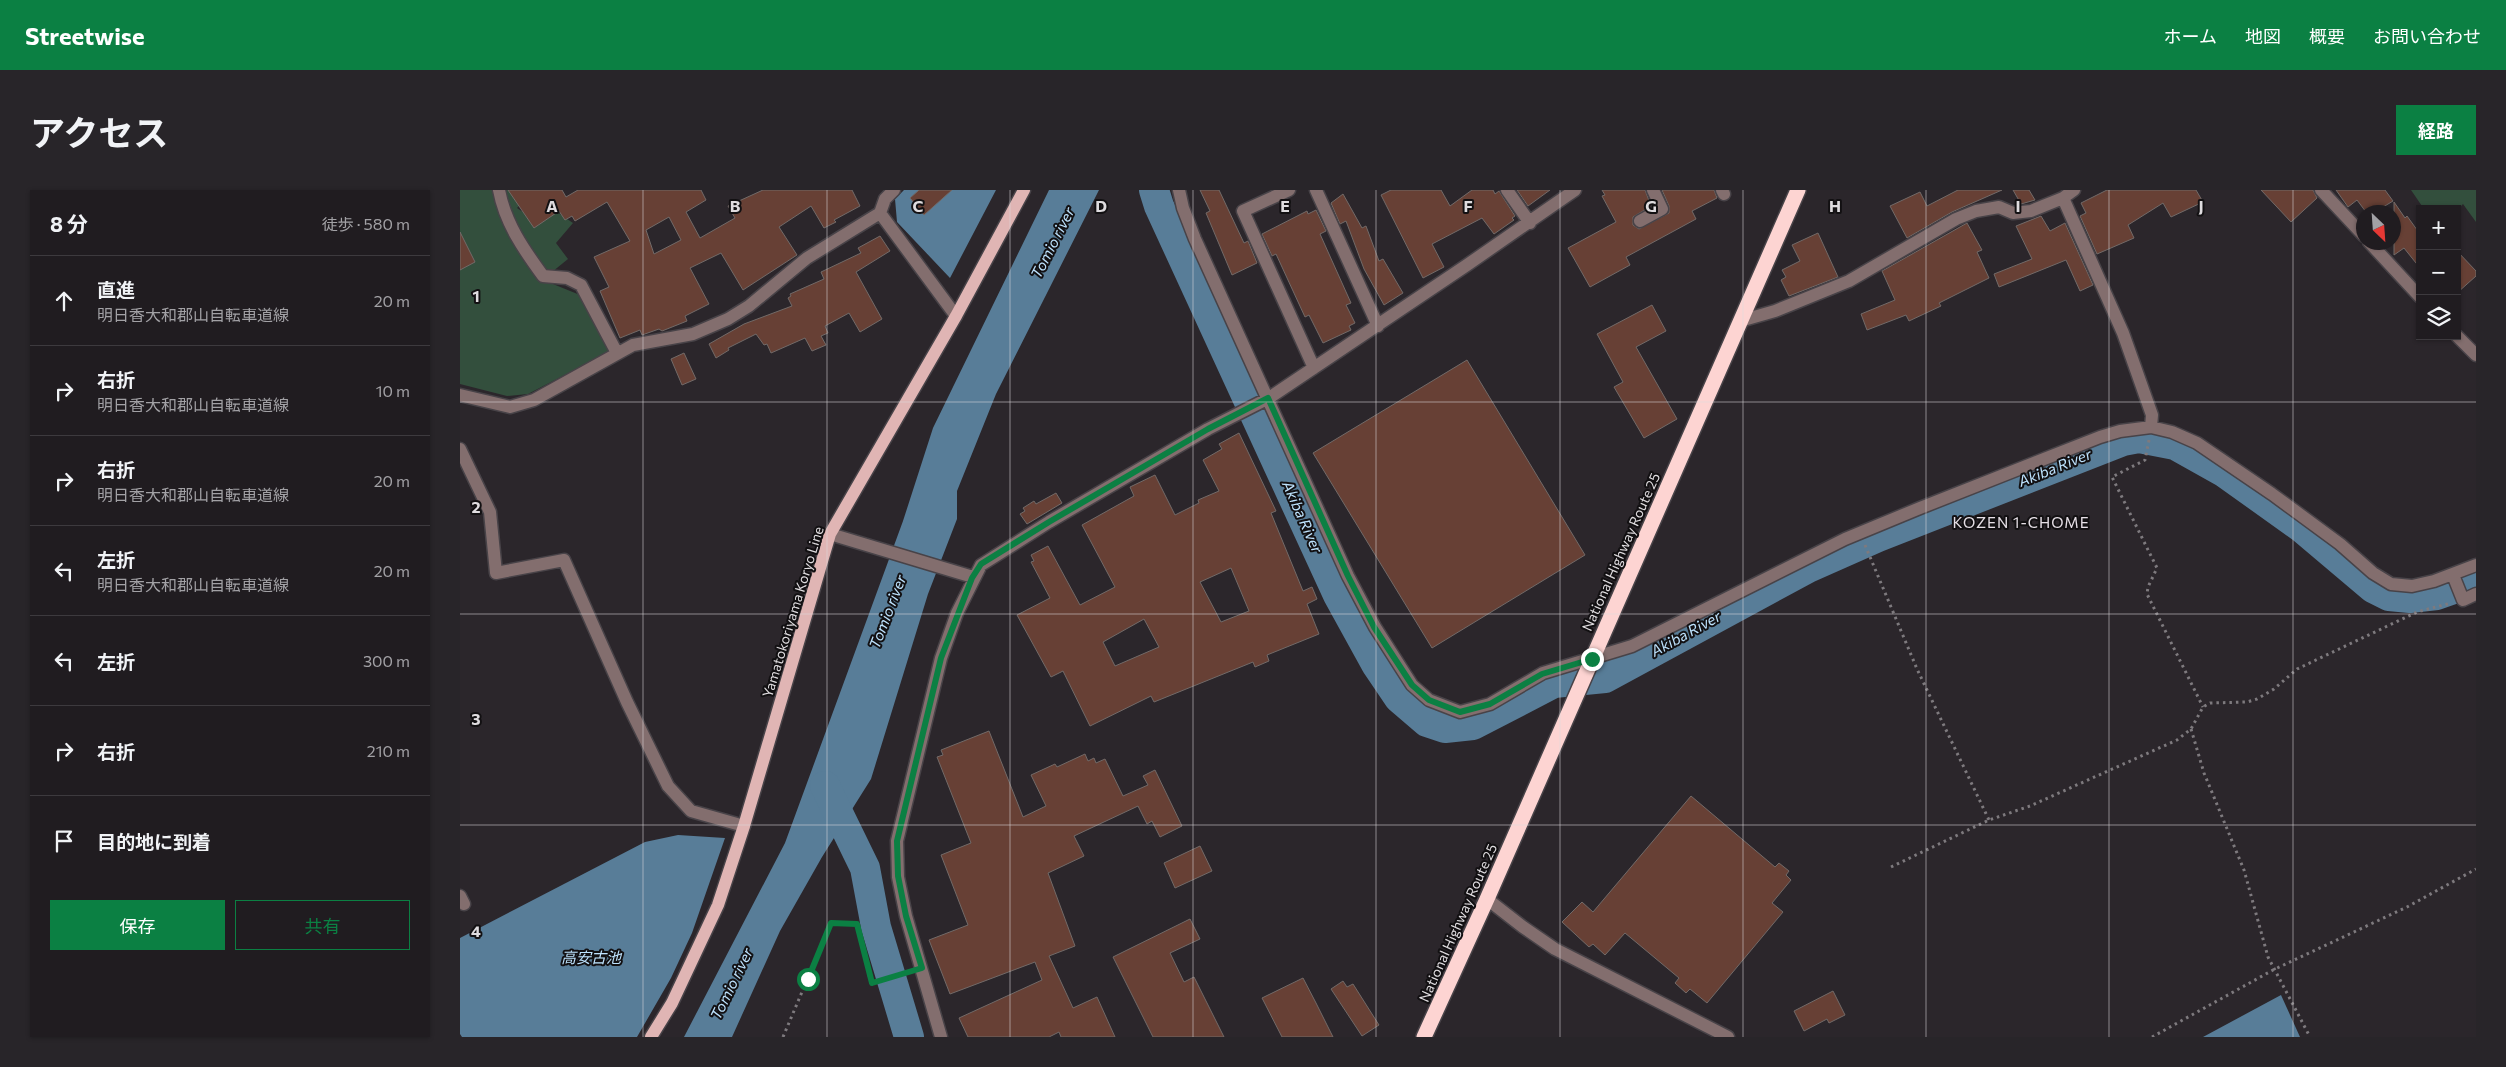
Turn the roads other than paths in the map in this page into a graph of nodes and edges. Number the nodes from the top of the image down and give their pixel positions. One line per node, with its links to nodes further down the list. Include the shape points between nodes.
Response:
1 (499, 190): 23 (street, via 502,205 520,245 543,276 567,278 582,285)
2 (894, 190): 13 (street, via 885,199)
3 (1024, 190): 19 (main road, Yamatokoriyama Koryo Line)
4 (1180, 190): 27 (street, via 1188,224)
5 (1289, 190): 25 (street, via 1243,211)
6 (1316, 190): 21 (street)
7 (1507, 190): 15 (street)
8 (1575, 190): 15 (street)
9 (1652, 190): 14 (street, via 1662,209)
10 (1798, 190): 20 (highway, National Highway Route 25)
11 (2321, 190): 16 (street)
12 (2068, 194): 20 (street, via 2031,211 2013,213 1999,207 1976,211 1933,231 1849,281 1776,311); 28 (street, via 2123,333 2152,415)
13 (880, 213): 19 (street); 23 (street, via 807,258 750,306 728,319 693,334 632,345)
14 (1640, 221)
15 (1530, 223): 21 (street)
16 (2356, 227)
17 (2376, 250): 18 (street)
18 (2418, 295)
19 (956, 316): 30 (main road, Yamatokoriyama Koryo Line)
20 (1740, 320): 35 (highway, National Highway Route 25)
21 (1378, 326): 25 (street)
22 (2461, 340): 24 (street)
23 (617, 353): 26 (street, via 534,400 510,408)
24 (2476, 355)
25 (1314, 368): 27 (street)
26 (460, 395)
27 (1268, 398): 33 (street, via 992,557 981,564); 35 (street, via 1374,627 1412,685 1429,700 1460,712 1490,704 1542,674)
28 (2151, 428): 32 (street, via 2172,432 2197,443 2272,494 2391,584 2412,586); 35 (street, via 2100,437 1845,539)
29 (460, 449): 36 (street, via 490,512 496,573 564,560 668,786 691,812)
30 (830, 534): 33 (street); 36 (main road, Yamatokoriyama Koryo Line)
31 (2476, 565): 32 (street)
32 (2453, 574): 34 (street, via 2463,600)
33 (972, 578): 39 (street, via 941,658 897,841 898,876 904,908)
34 (2476, 594)
35 (1589, 665): 37 (highway, National Highway Route 25)
36 (744, 826): 38 (main road, Yamatokoriyama Koryo Line, via 718,905 672,1004)
37 (1487, 899): 40 (highway, National Highway Route 25); 41 (street, via 1555,948)
38 (651, 1037)
39 (941, 1037)
40 (1424, 1037)
41 (1728, 1037)

